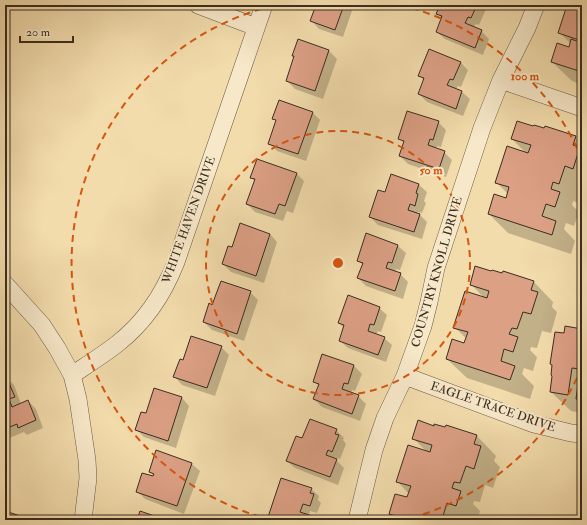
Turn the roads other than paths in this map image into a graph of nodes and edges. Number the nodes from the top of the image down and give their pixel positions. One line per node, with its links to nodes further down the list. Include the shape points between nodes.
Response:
1 (198, 5): 4 (street)
2 (264, 5): 4 (street, WHITE HAVEN DRIVE)
3 (536, 5): 5 (street, COUNTRY KNOLL DRIVE)
4 (256, 27): 8 (street, WHITE HAVEN DRIVE, via 176,262 163,290 136,327)
5 (501, 80): 6 (street); 9 (street, COUNTRY KNOLL DRIVE, via 482,128 436,268 423,326)
6 (582, 108)
7 (5, 284): 8 (street, via 42,325)
8 (72, 375): 11 (street, via 87,460 88,478)
9 (405, 376): 10 (street, EAGLE TRACE DRIVE, via 534,424); 12 (street, COUNTRY KNOLL DRIVE, via 374,450)
10 (582, 434)
11 (83, 520)
12 (357, 520)

